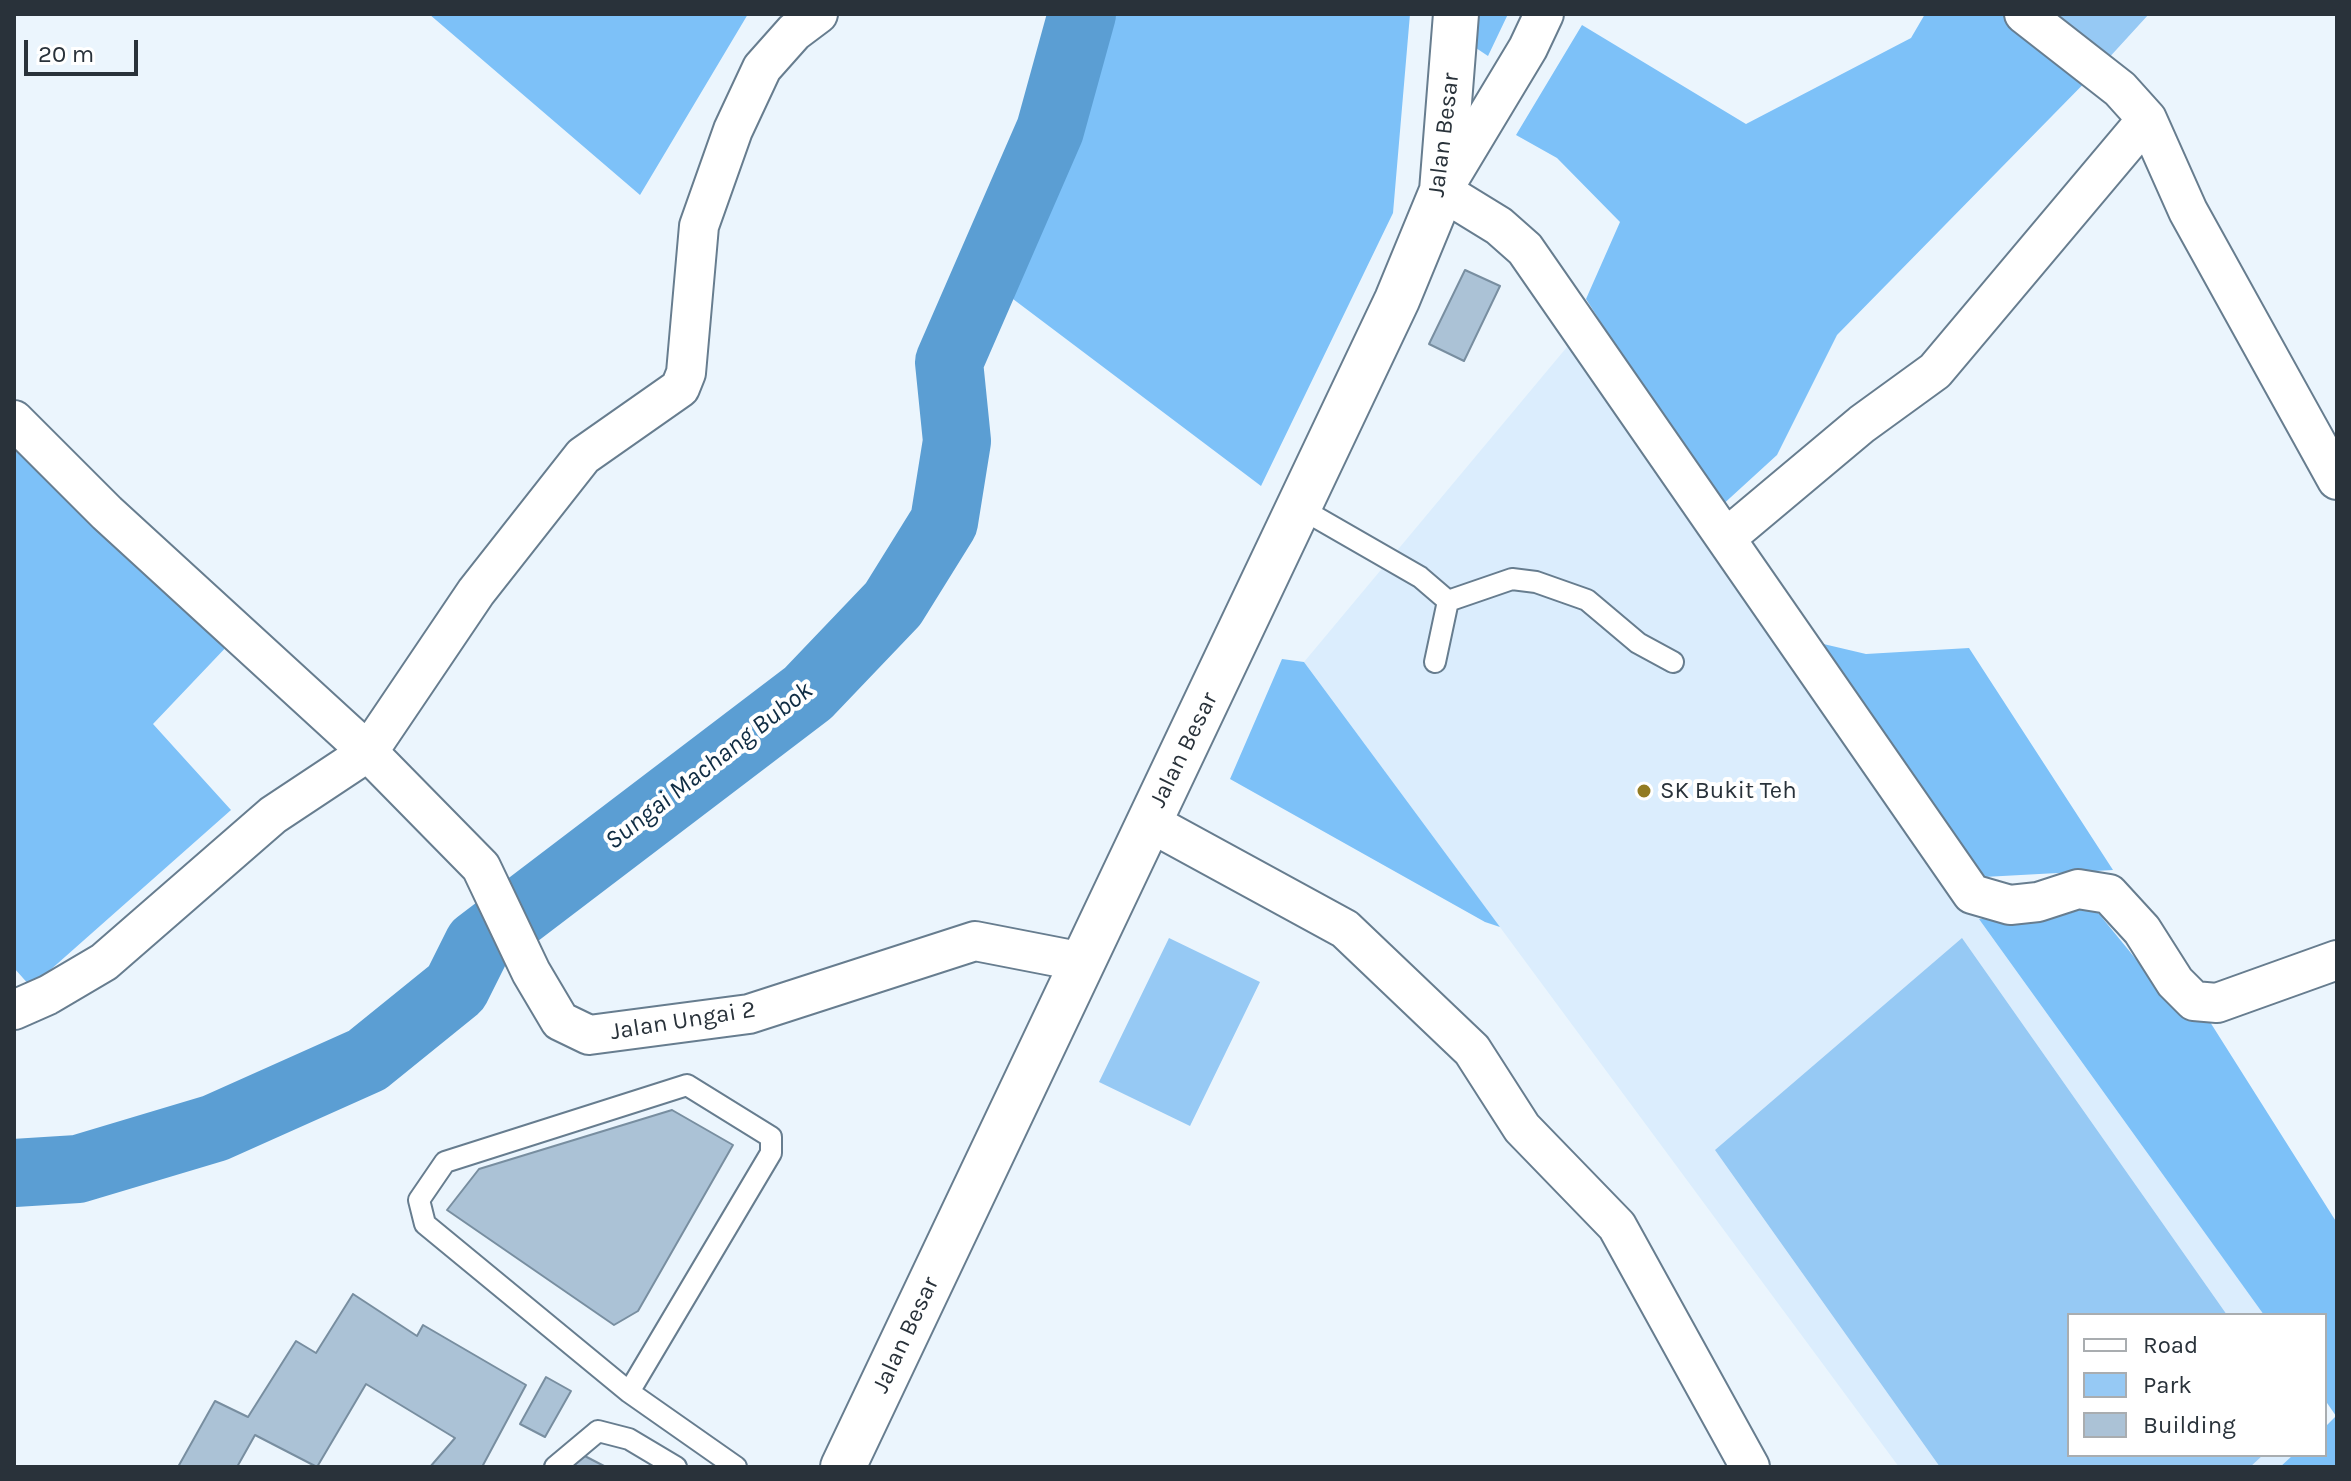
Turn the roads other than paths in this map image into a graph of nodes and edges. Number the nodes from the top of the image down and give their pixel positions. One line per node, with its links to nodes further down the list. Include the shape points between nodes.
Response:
1 (818, 14): 14 (street, via 762,68 733,130 699,226 686,373 680,388 583,456 476,592)
2 (1456, 14): 6 (main road, Jalan Besar)
3 (1544, 14): 6 (street)
4 (2024, 14): 5 (street, via 2120,89)
5 (2147, 119): 8 (street, via 2188,211); 10 (street, via 1935,371 1862,424)
6 (1442, 191): 9 (main road, Jalan Besar); 10 (street, via 1525,249)
7 (14, 420): 14 (street, Jalan Ungai 2, via 107,513)
8 (2337, 480)
9 (1300, 508): 11 (lane, via 1420,577); 15 (main road, Jalan Besar)
10 (1726, 538): 16 (street, via 1972,894 2010,905 2078,889 2109,894 2194,1001 2217,1003)
11 (1448, 601): 12 (lane); 13 (lane, via 1512,579 1536,582 1587,600 1638,643)
12 (1435, 662)
13 (1673, 662)
14 (368, 752): 17 (street, Jalan Ungai 2, via 481,867 560,1021 589,1035 749,1014 975,941); 18 (street, via 273,815 104,962)
15 (1149, 822): 17 (main road, Jalan Besar); 24 (street, via 1345,929 1472,1050 1522,1128 1617,1226)
16 (2337, 960)
17 (1083, 962): 23 (main road, Jalan Besar)
18 (14, 1010)
19 (629, 1392): 19 (lane, via 425,1224 419,1200 445,1162 687,1085 771,1137 771,1153); 22 (lane)
20 (555, 1467): 21 (lane, via 598,1431 629,1439)
21 (676, 1467)
22 (736, 1467)
23 (843, 1467)
24 (1750, 1467)

